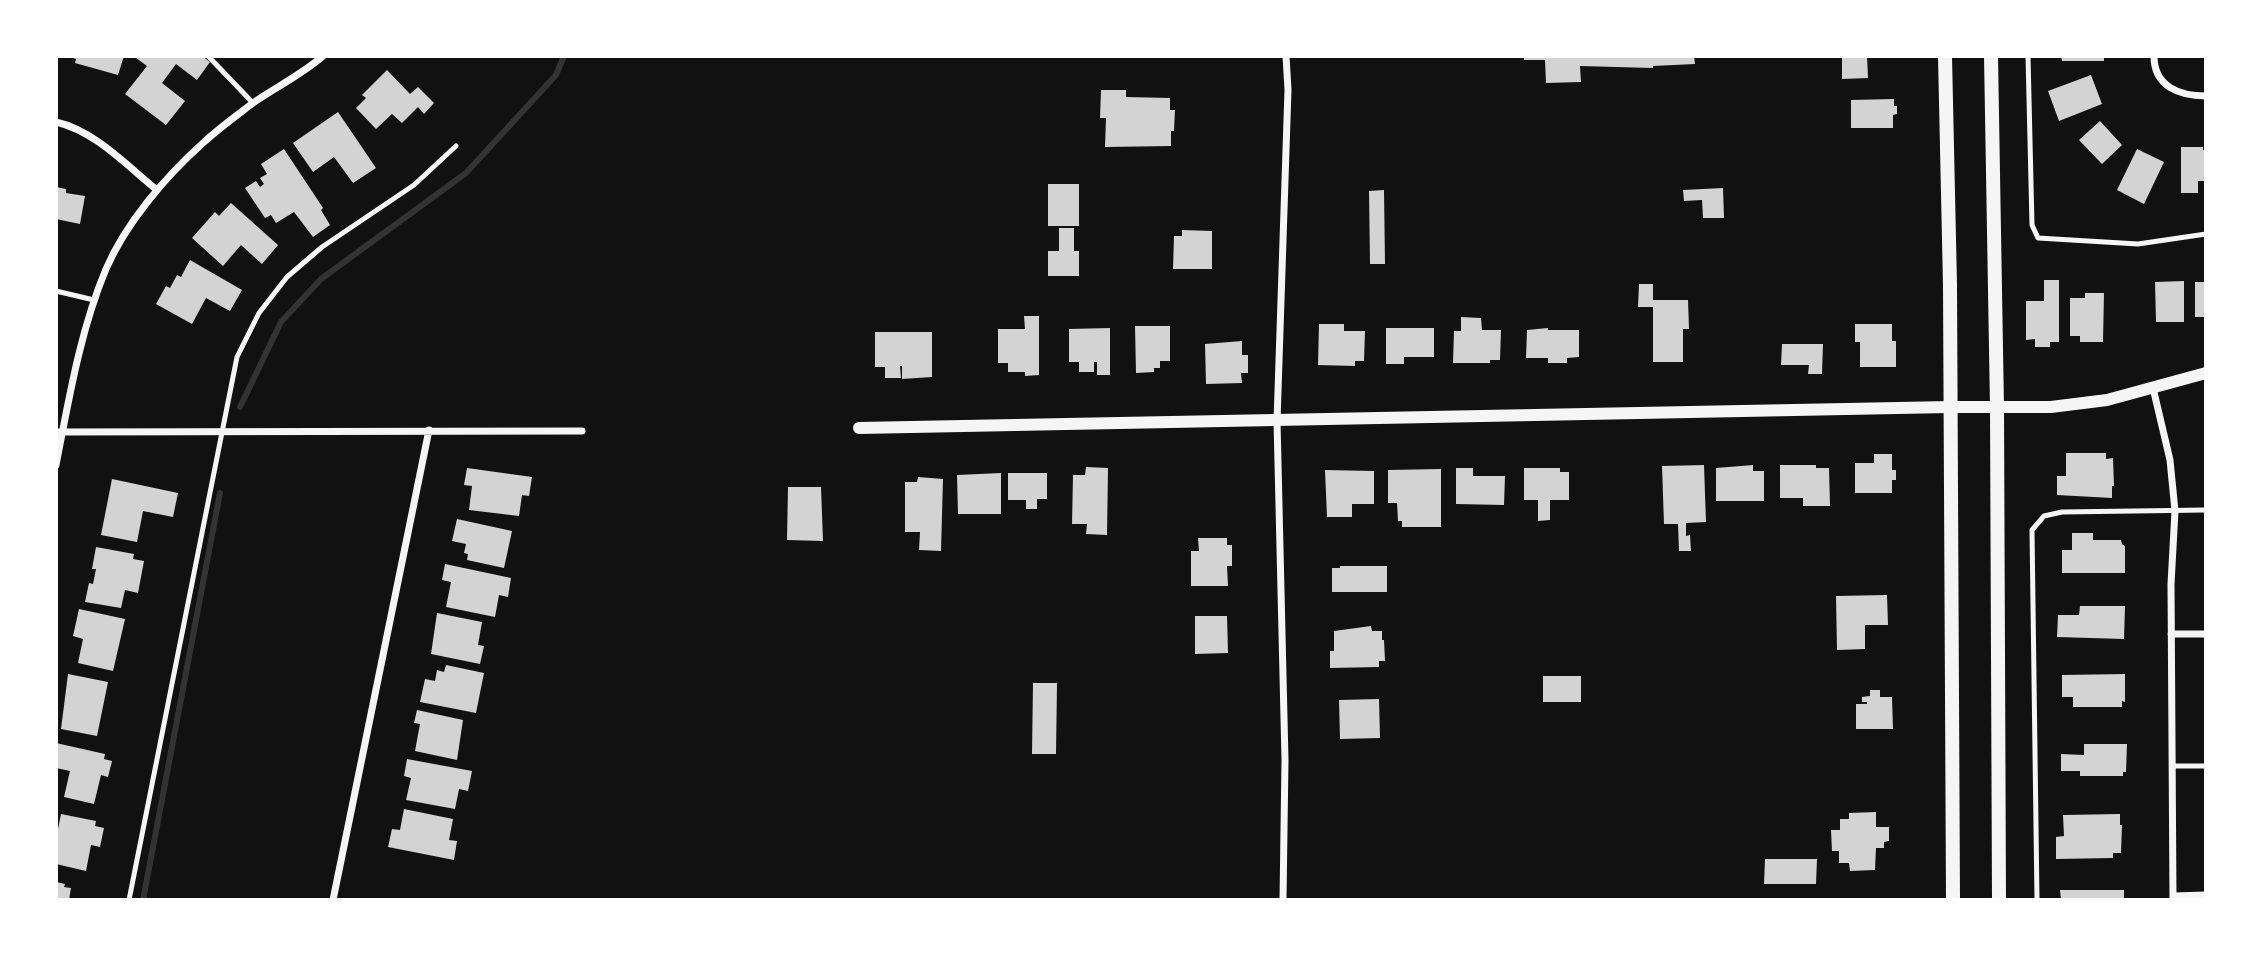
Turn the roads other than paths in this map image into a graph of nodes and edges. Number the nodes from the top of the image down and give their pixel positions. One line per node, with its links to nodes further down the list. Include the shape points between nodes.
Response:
1 (208, 56): 9 (lane)
2 (323, 56): 9 (street)
3 (1286, 56): 20 (street)
4 (1945, 56): 18 (main road)
5 (1991, 56): 19 (main road)
6 (2028, 56): 13 (lane, via 2032,225 2039,239 2138,244)
7 (2154, 56): 8 (street, via 2154,66 2171,90)
8 (2206, 96)
9 (253, 103): 12 (street, via 203,143)
10 (56, 122): 12 (street, via 86,133)
11 (456, 146): 22 (lane, via 414,185 287,276 259,313 237,357)
12 (157, 190): 15 (street, via 107,266)
13 (2206, 234)
14 (56, 291): 15 (lane)
15 (94, 300): 24 (street)
16 (2206, 373): 17 (street)
17 (2153, 388): 19 (street, via 2051,407); 28 (street, via 2170,460)
18 (1950, 407): 19 (street); 20 (street); 38 (main road)
19 (1997, 407): 39 (main road)
20 (1278, 421): 21 (street); 37 (street)
21 (859, 428)
22 (220, 430): 23 (street); 24 (street); 35 (lane)
23 (429, 430): 25 (street); 36 (street)
24 (59, 431): 26 (street)
25 (582, 431)
26 (56, 465)
27 (2206, 510): 28 (lane)
28 (2175, 511): 29 (street); 40 (lane, via 2062,512 2044,516 2032,530)
29 (2171, 634): 30 (street); 31 (street)
30 (2206, 634)
31 (2172, 766): 32 (lane); 34 (street)
32 (2206, 766)
33 (2206, 895): 34 (street)
34 (2173, 898)
35 (129, 900)
36 (333, 900)
37 (1283, 900)
38 (1953, 900)
39 (1999, 900)
40 (2037, 900)

